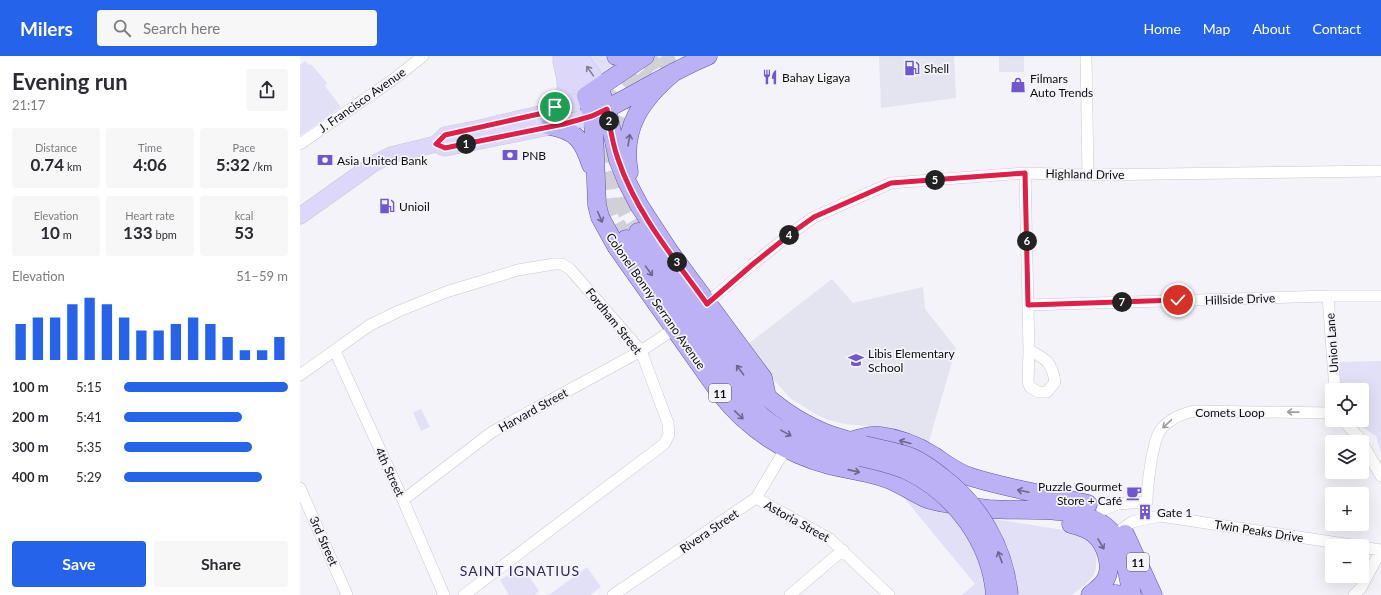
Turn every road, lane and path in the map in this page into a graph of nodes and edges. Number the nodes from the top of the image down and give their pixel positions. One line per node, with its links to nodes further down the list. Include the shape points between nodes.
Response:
1 (423, 56): 13 (street, J. Francisco Avenue)
2 (560, 56): 10 (street, Colonel Bonny Serrano Avenue, via 577,79); 12 (street, via 566,81 565,92)
3 (579, 56): 10 (street, Colonel Bonny Serrano Avenue, one-way to 3, via 593,75)
4 (616, 56): 5 (main road)
5 (639, 56)
6 (645, 56): 10 (main road)
7 (708, 56): 9 (main road)
8 (1086, 56): 16 (street)
9 (674, 72): 11 (main road); 18 (main road, one-way to 9, via 627,160 630,131 647,97)
10 (593, 92): 11 (main road, Colonel Bonny Serrano Avenue / 11); 12 (street)
11 (599, 112): 12 (street); 17 (main road, Colonel Bonny Serrano Avenue / 11, via 594,132); 18 (main road, Colonel Bonny Serrano Avenue / 11)
12 (549, 119): 17 (main road, via 578,138 585,147); 19 (street, via 445,148 436,144 392,155 373,164)
13 (300, 144)
14 (1381, 171): 16 (street, Highland Drive)
15 (1025, 173): 16 (street, Highland Drive); 22 (street, Highland Drive, via 891,183 814,217); 23 (street)
16 (1088, 175)
17 (596, 179): 34 (main road, Colonel Bonny Serrano Avenue / 11, one-way to 34, via 598,211 616,246 726,401 751,426)
18 (639, 205): 22 (main road, Colonel Bonny Serrano Avenue / 11)
19 (300, 216)
20 (1328, 296): 21 (street, Hillside Drive); 23 (street, Hillside Drive); 29 (street, Union Lane)
21 (1381, 296)
22 (707, 304): 30 (main road, Colonel Bonny Serrano Avenue / 11, via 763,378)
23 (1028, 305): 25 (street)
24 (671, 331): 27 (street, Harvard Street)
25 (1029, 350)
26 (335, 351): 27 (street, Fordham Street, via 370,326 446,292 518,270 554,264 562,264 570,269); 28 (street, Fordham Street); 38 (street, 4th Street)
27 (641, 351): 38 (street, Harvard Street, via 492,432); 50 (street, Fordham Street, via 668,423 669,435 664,444)
28 (300, 375)
29 (1334, 383)
30 (768, 397): 33 (main road, Colonel Bonny Serrano Avenue / 11, via 806,424); 33 (main road, Colonel Bonny Serrano Avenue / 11, one-way to 33, via 744,374 632,236 736,390 757,413 801,440)
31 (1325, 413): 39 (street, Comets Loop, one-way to 39, via 1194,411 1180,415 1168,422 1159,432 1153,452)
32 (1349, 427): 35 (street, via 1360,439)
33 (858, 447): 41 (main road, Colonel Bonny Serrano Avenue / 11, one-way to 33, via 964,475 923,449 908,443 880,436 865,437); 54 (main road, 11, bridge, via 930,484 952,503 969,523 983,549); 55 (main road, 11, one-way to 33, bridge, via 1004,568 992,535 961,492 926,465 911,458)
34 (786, 448): 37 (street, Rivera Street); 40 (main road, Colonel Bonny Serrano Avenue / 11, one-way to 40, via 818,462 888,479 932,501)
35 (1381, 476)
36 (300, 488): 48 (street, 3rd Street)
37 (756, 498): 46 (street, Astoria Street, via 830,539); 51 (street, Rivera Street)
38 (403, 500): 49 (street, 4th Street)
39 (1147, 502): 41 (street, via 1118,504); 42 (street)
40 (987, 509): 56 (main road, one-way to 56, via 1081,526 1093,533 1101,541 1105,551 1108,571 1104,582); 59 (main road, Colonel Bonny Serrano Avenue, via 1066,512 1085,515 1098,521 1112,532 1120,546)
41 (1102, 510): 43 (main road, Colonel Bonny Serrano Avenue / 11, via 1117,521)
42 (1160, 516): 43 (street, Twin Peaks Drive, via 1132,522); 44 (street, Twin Peaks Drive)
43 (1122, 529): 60 (main road, Colonel Bonny Serrano Avenue / 11)
44 (1325, 541)
45 (1369, 548): 47 (street)
46 (843, 550): 52 (street); 53 (street, Astoria Street)
47 (1381, 550): 61 (street)
48 (347, 595)
49 (444, 595)
50 (464, 595)
51 (613, 595)
52 (790, 595)
53 (890, 595)
54 (995, 595)
55 (1009, 595)
56 (1090, 595)
57 (1096, 595): 58 (main road)
58 (1123, 595)
59 (1132, 595)
60 (1153, 595)
61 (1354, 595)

